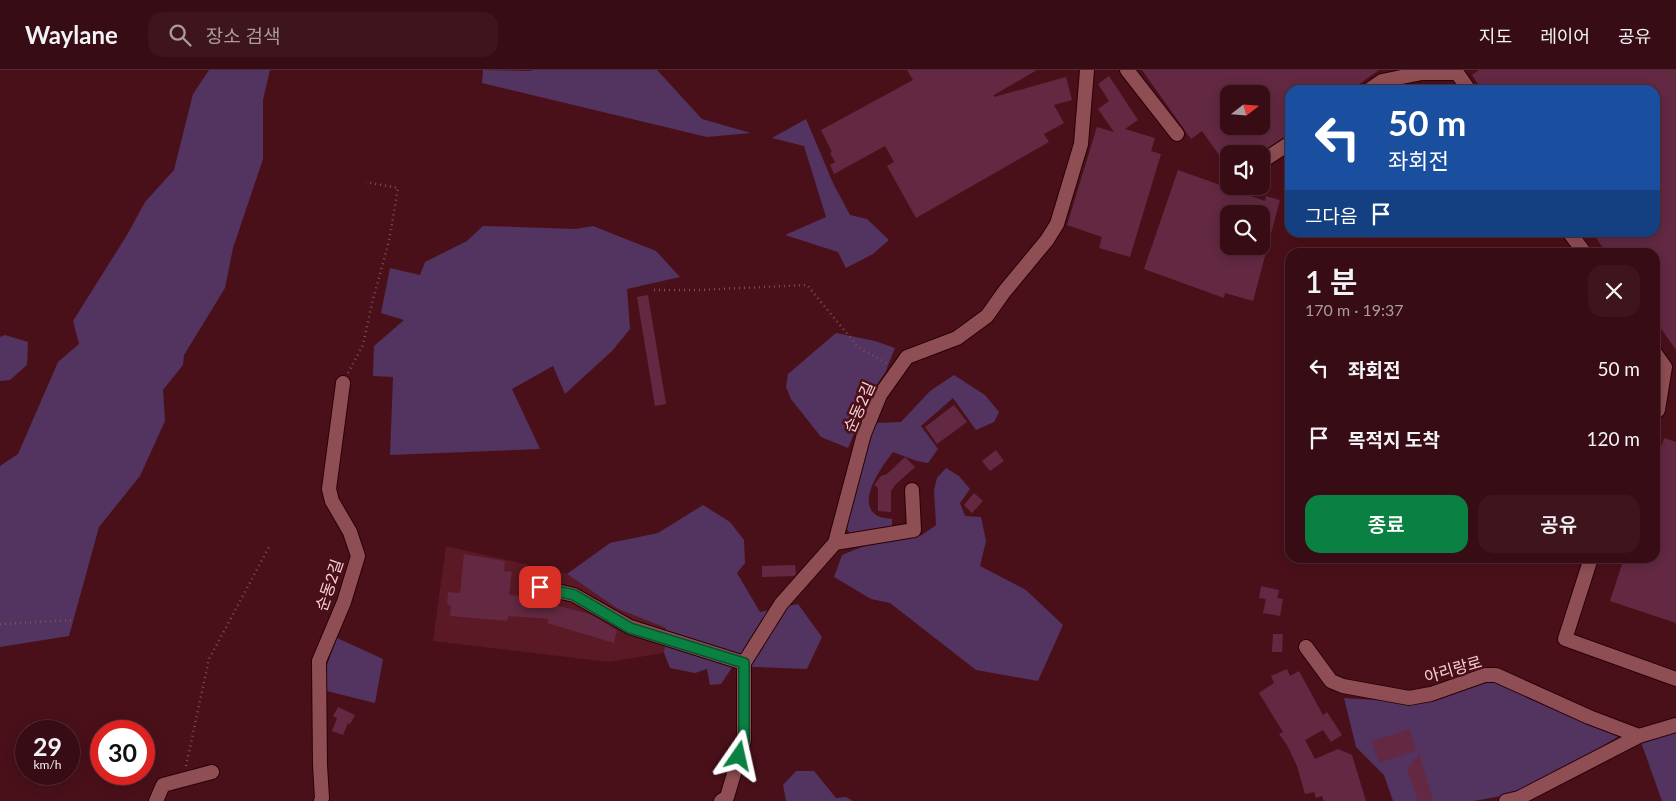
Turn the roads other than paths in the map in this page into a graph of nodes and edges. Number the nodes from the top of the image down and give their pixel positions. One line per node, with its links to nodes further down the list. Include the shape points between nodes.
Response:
1 (1087, 70): 14 (street, 순동2길, via 1081,144 1057,224 987,316 957,338 907,357 898,369 880,395 864,434)
2 (1127, 70): 5 (street)
3 (1376, 85): 4 (street, via 1422,73 1457,73)
4 (1465, 85)
5 (1177, 134)
6 (1285, 146): 7 (street)
7 (1270, 156)
8 (1573, 237): 9 (street)
9 (1581, 248)
10 (1660, 360): 12 (street, via 1665,367)
11 (343, 383): 24 (street, 순동2길, via 329,489 358,556 344,602 319,661)
12 (1660, 398)
13 (912, 490): 14 (street, via 914,530)
14 (835, 543): 18 (street, 순동2길, via 781,604)
15 (1588, 563): 19 (street, via 1565,639)
16 (540, 587): 18 (street, via 574,595 630,628)
17 (1306, 647): 21 (street, 아리랑로, via 1331,680 1343,686 1409,698 1431,694 1485,675 1496,675)
18 (744, 663): 25 (street, via 744,740 727,797)
19 (1676, 679)
20 (1676, 725): 21 (street)
21 (1639, 736): 26 (street, via 1519,798)
22 (212, 772): 23 (street, via 163,785)
23 (156, 801)
24 (321, 801)
25 (721, 801)
26 (1506, 801)

